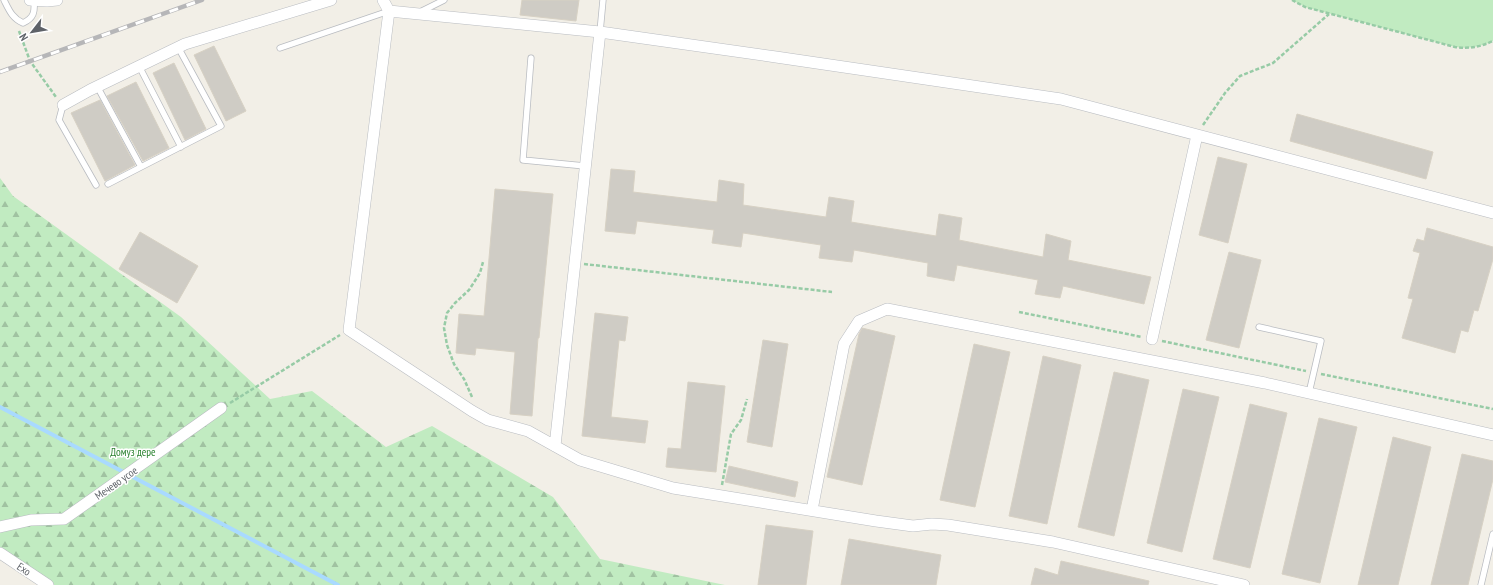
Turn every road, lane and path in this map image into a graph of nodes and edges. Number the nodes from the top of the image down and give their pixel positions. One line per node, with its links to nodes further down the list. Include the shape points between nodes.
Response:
1 (4, 0): 13 (lane)
2 (30, 0): 3 (street)
3 (34, 0): 4 (street); 13 (lane, via 33,16 23,23)
4 (57, 0)
5 (331, 0): 16 (street)
6 (383, 0): 10 (street)
7 (444, 0): 11 (lane)
8 (603, 0): 14 (lane)
9 (1292, 0): 12 (path, via 1304,7)
10 (389, 11): 11 (street); 17 (lane); 34 (street)
11 (416, 14): 14 (street)
12 (1329, 14): 15 (path, via 1455,47 1469,49); 22 (path, via 1272,63 1240,76 1225,93)
13 (15, 20): 21 (path, via 32,64)
14 (600, 32): 22 (street, via 1061,100); 24 (street)
15 (1493, 41)
16 (178, 47): 19 (street); 23 (lane, via 221,126)
17 (280, 48)
18 (531, 58): 24 (lane, via 523,160)
19 (139, 66): 20 (street); 23 (lane)
20 (97, 86): 21 (street); 25 (lane)
21 (63, 105): 27 (lane, via 59,120)
22 (1197, 135): 28 (street); 35 (street)
23 (181, 147): 25 (lane)
24 (585, 166): 30 (street)
25 (141, 167): 26 (lane)
26 (108, 184)
27 (96, 185)
28 (1493, 213)
29 (483, 262): 41 (path, via 470,290 455,302 447,313 444,328 454,364 472,397)
30 (575, 263): 31 (path); 43 (street)
31 (832, 292)
32 (1019, 312): 35 (path)
33 (1259, 327): 36 (lane, via 1321,341)
34 (349, 330): 39 (path); 41 (street)
35 (1152, 339): 36 (path)
36 (1313, 372): 37 (lane); 40 (path)
37 (1309, 393): 42 (street); 45 (street, via 887,309 859,321 844,344)
38 (747, 398): 44 (path, via 741,420 731,434)
39 (221, 408): 46 (street, Мечево усое, via 64,519 31,520)
40 (1493, 409)
41 (472, 411): 43 (street, via 488,420 528,431)
42 (1493, 435)
43 (555, 446): 44 (street, via 580,460 673,488)
44 (720, 495): 45 (street)
45 (812, 510): 50 (street, via 912,526 948,525 1053,542)
46 (0, 527)
47 (1493, 534): 51 (lane)
48 (0, 553): 49 (street, Ехо)
49 (48, 585)
50 (1244, 585)
51 (1481, 585)

